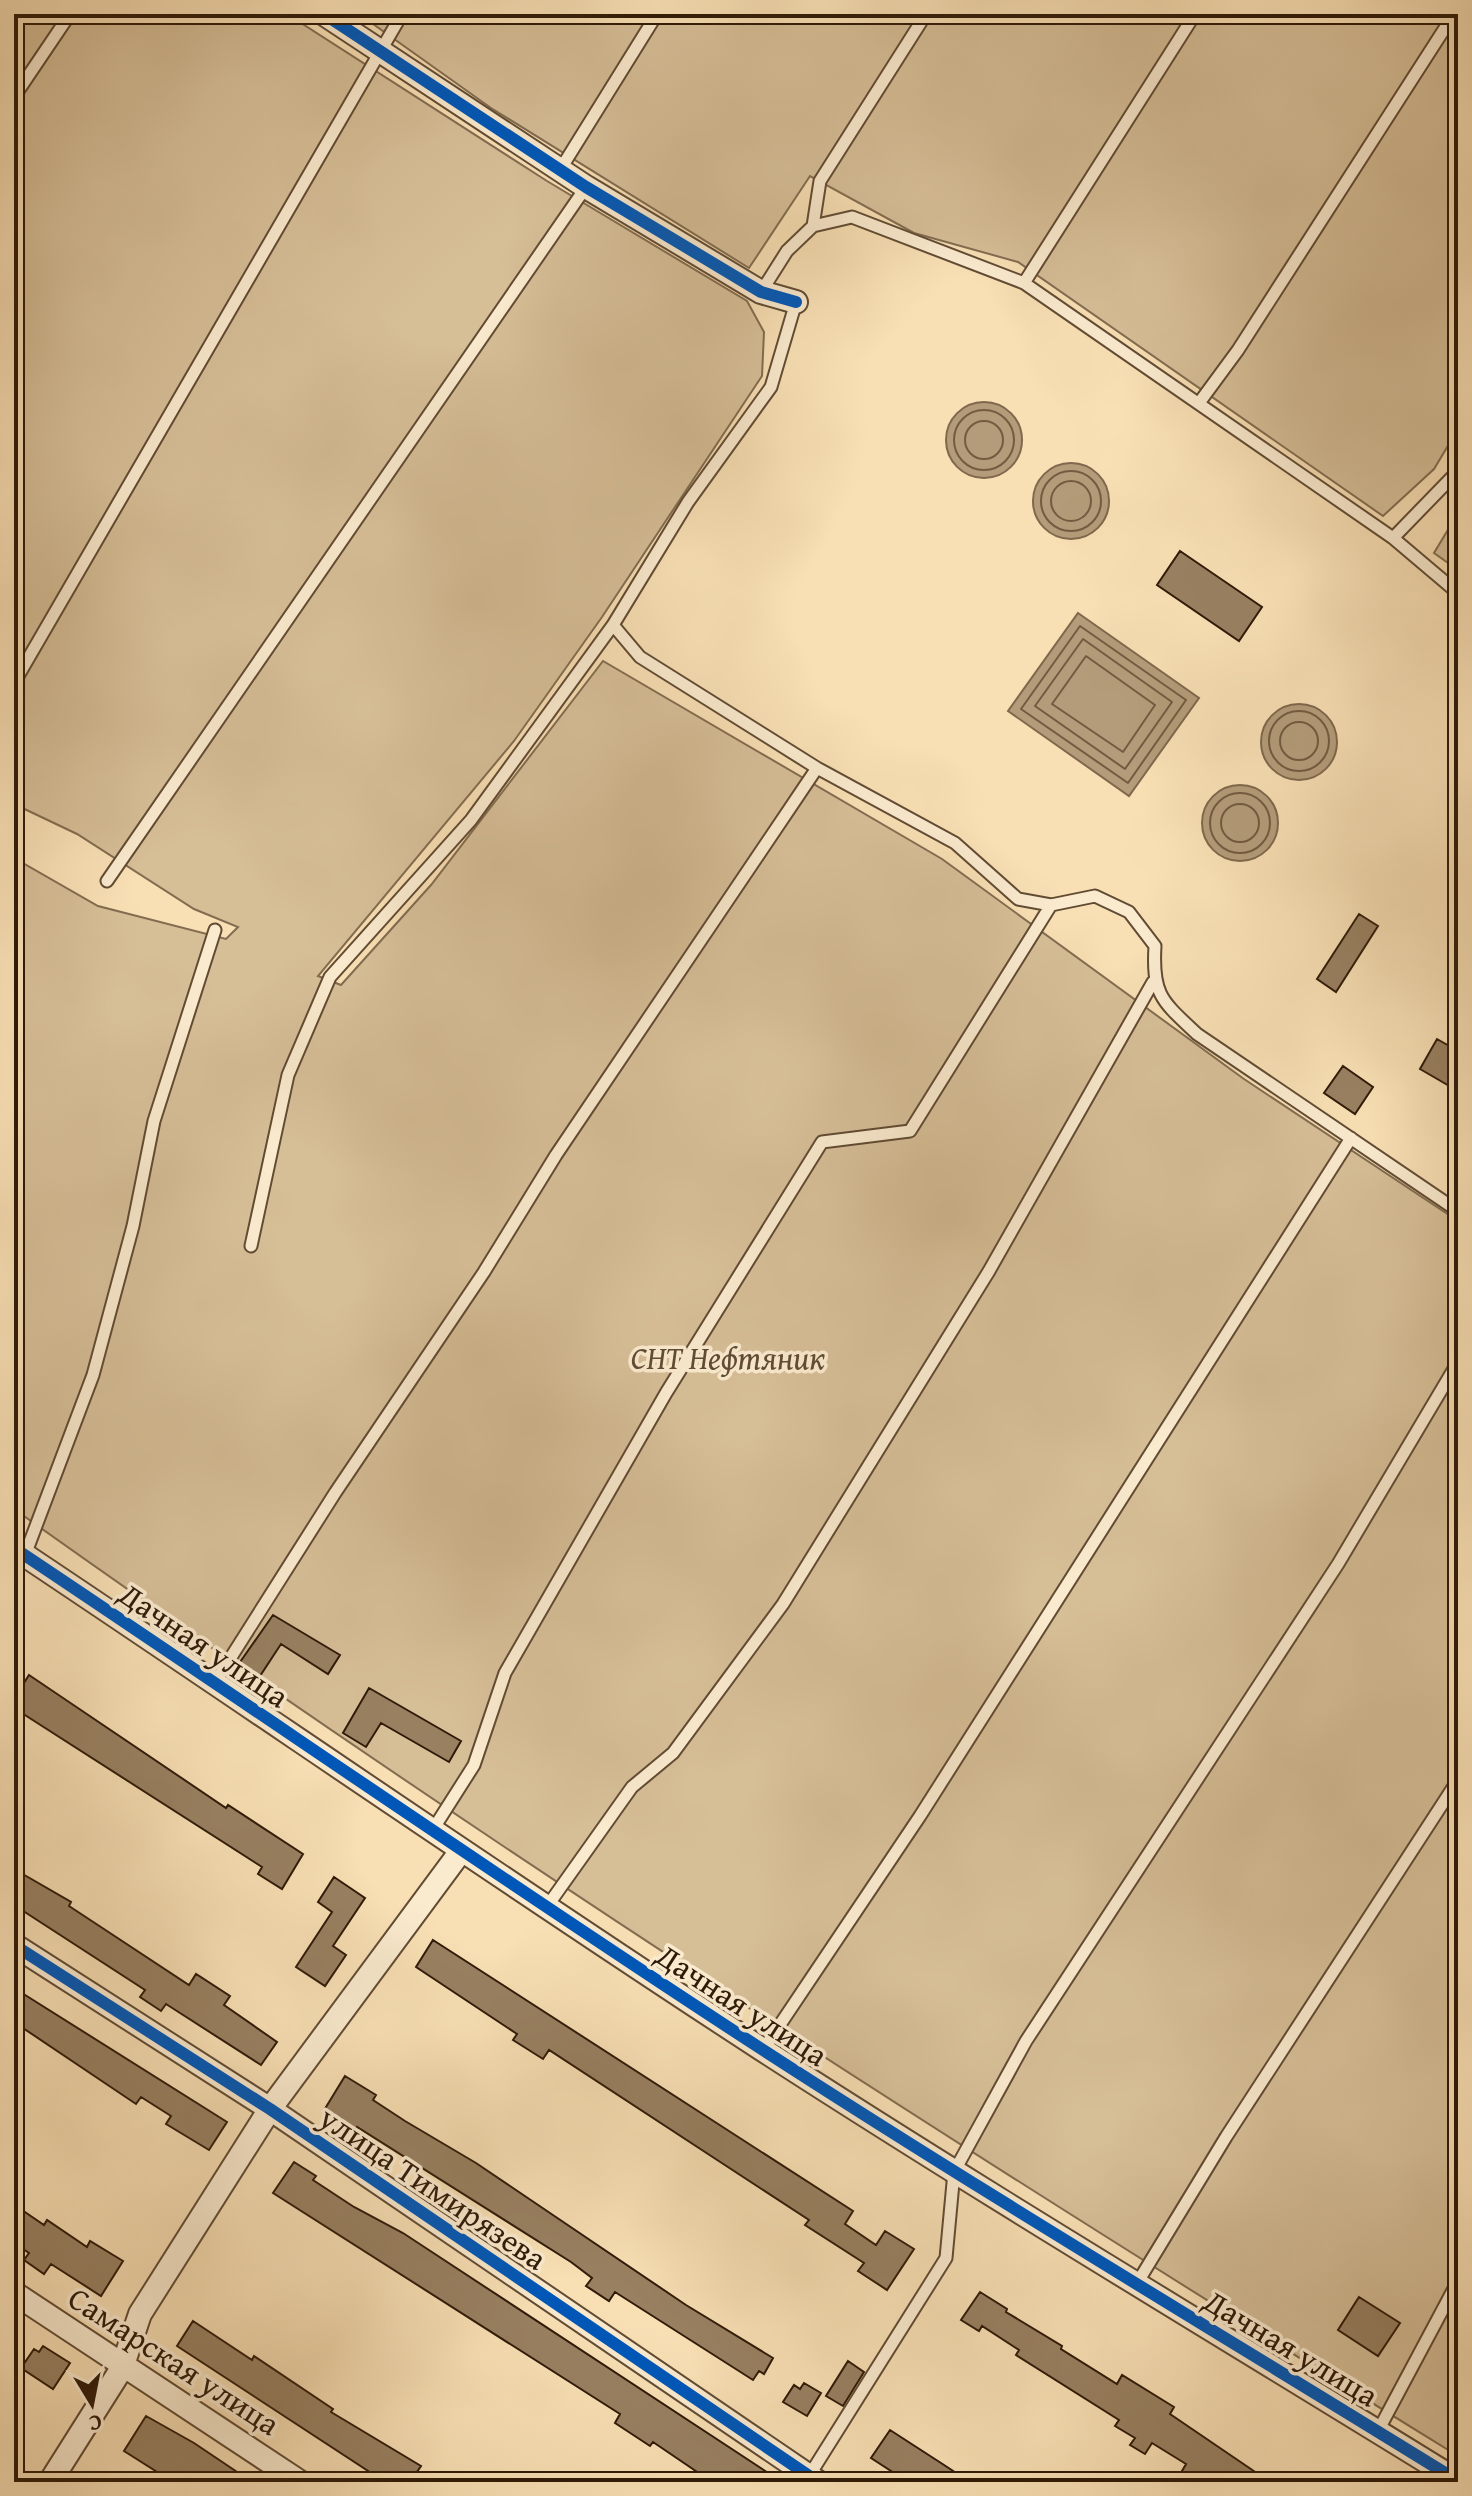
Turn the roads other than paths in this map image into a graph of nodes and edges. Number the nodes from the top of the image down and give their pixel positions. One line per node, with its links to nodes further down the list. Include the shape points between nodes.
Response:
1 (70, 14): 9 (lane)
2 (324, 14): 8 (street)
3 (402, 14): 8 (lane)
4 (657, 14): 10 (lane)
5 (926, 14): 12 (lane, via 820,181)
6 (1195, 14): 13 (lane)
7 (1454, 14): 16 (lane)
8 (380, 48): 10 (street); 21 (lane)
9 (14, 97)
10 (560, 170): 11 (street)
11 (586, 187): 14 (street); 23 (lane)
12 (813, 226): 13 (lane, via 852,217); 14 (lane, via 787,251)
13 (1024, 283): 16 (lane)
14 (761, 292): 15 (street)
15 (796, 302): 20 (lane, via 771,387 688,502)
16 (1199, 403): 18 (lane)
17 (1458, 471): 18 (lane)
18 (1393, 538): 19 (lane)
19 (1458, 593)
20 (613, 625): 22 (lane, via 640,657); 29 (lane, via 471,820 330,977 288,1075)
21 (14, 683)
22 (817, 768): 24 (lane, via 955,843 1018,899); 32 (lane, via 556,1155)
23 (107, 881)
24 (1051, 905): 26 (lane, via 1095,896 1129,912 1155,946); 34 (lane, via 910,1131 822,1142 666,1393 505,1673 474,1765)
25 (215, 930): 31 (lane, via 154,1121 133,1226 93,1375 57,1477)
26 (1153, 982): 27 (lane, via 1169,1008 1197,1034); 36 (lane, via 989,1271 783,1604 673,1753 632,1787)
27 (1351, 1138): 28 (lane); 38 (lane, via 920,1816)
28 (1458, 1211)
29 (251, 1246)
30 (1458, 1362): 40 (lane, via 1338,1564 1026,2041)
31 (18, 1558): 32 (street, Дачная улица)
32 (214, 1684): 34 (street, Дачная улица)
33 (1458, 1780): 42 (lane)
34 (431, 1831): 35 (street, Дачная улица)
35 (461, 1851): 36 (street, Дачная улица); 39 (street)
36 (546, 1908): 38 (street, Дачная улица)
37 (14, 1945): 39 (street, улица Тимирязева)
38 (763, 2050): 40 (street, Дачная улица)
39 (270, 2109): 44 (street, via 140,2314); 46 (street, улица Тимирязева)
40 (954, 2172): 42 (street, Дачная улица); 46 (lane, via 946,2258)
41 (1458, 2281): 45 (lane)
42 (1136, 2285): 45 (street, Дачная улица)
43 (14, 2293): 44 (street, Самарская улица)
44 (122, 2368): 48 (street); 49 (street, Самарская улица)
45 (1378, 2431): 47 (street, Дачная улица)
46 (813, 2479)
47 (1458, 2481)
48 (50, 2482)
49 (300, 2482)

